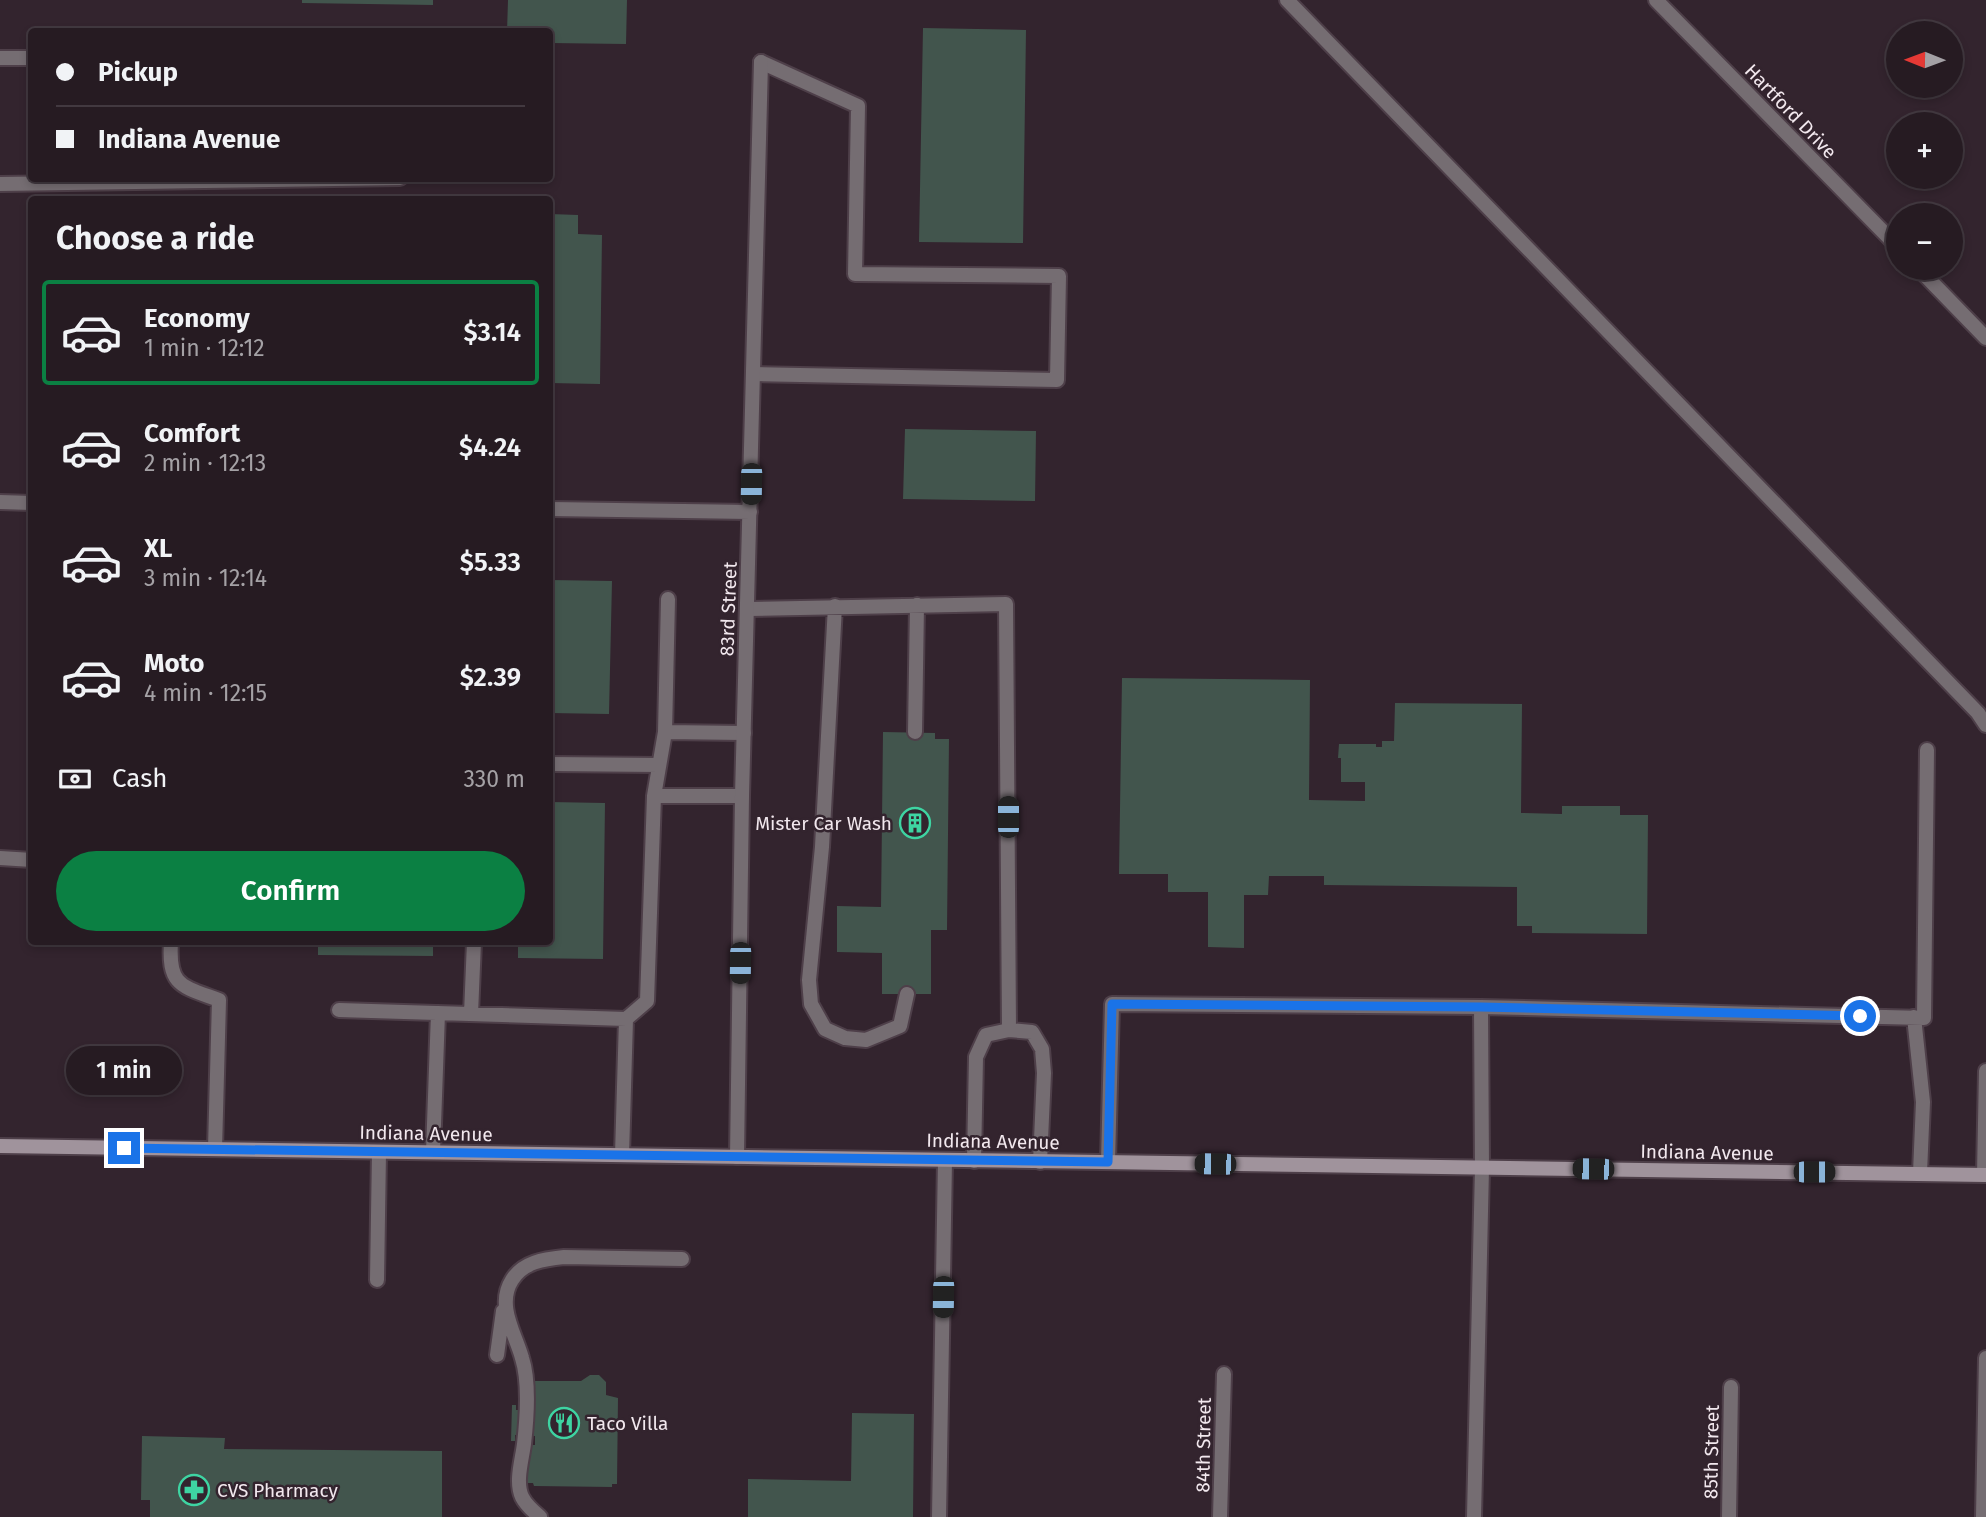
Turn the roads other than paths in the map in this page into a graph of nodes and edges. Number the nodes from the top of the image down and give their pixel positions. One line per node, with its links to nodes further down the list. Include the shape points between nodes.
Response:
1 (1287, 0): 19 (street)
2 (1656, 0): 7 (street, Hartford Drive)
3 (0, 58): 4 (street)
4 (28, 58)
5 (133, 182): 6 (street)
6 (0, 184)
7 (1886, 235)
8 (1930, 280): 9 (street)
9 (1986, 338)
10 (753, 374): 10 (street, 83rd Street, via 761,62 858,106 855,274 1059,276 1057,380); 14 (street, 83rd Street)
11 (0, 502): 12 (street)
12 (28, 503)
13 (553, 509): 14 (street)
14 (750, 512): 18 (street, 83rd Street)
15 (668, 599): 20 (street)
16 (835, 606): 17 (street); 18 (street); 32 (street, via 811,1004 825,1029 845,1038 866,1040 900,1026)
17 (917, 606): 22 (street); 39 (street, via 1006,604)
18 (748, 609): 21 (street, 83rd Street)
19 (1986, 725)
20 (665, 732): 21 (street); 25 (street)
21 (744, 733): 27 (street, 83rd Street)
22 (915, 733)
23 (1927, 750): 37 (street, via 1924,1018)
24 (553, 764): 25 (street)
25 (659, 765): 26 (street)
26 (654, 796): 27 (street); 38 (street, via 646,1001)
27 (742, 796): 46 (street, 83rd Street)
28 (0, 858): 29 (street)
29 (28, 860)
30 (171, 945): 42 (street, via 173,975 182,984 219,1000)
31 (474, 945): 36 (street)
32 (907, 994)
33 (1481, 1007): 37 (street); 50 (street, via 1112,1004); 51 (street)
34 (339, 1010): 35 (street)
35 (438, 1013): 36 (street); 44 (street)
36 (471, 1014): 38 (street)
37 (1914, 1017): 52 (street, via 1923,1102)
38 (626, 1019): 45 (street)
39 (1009, 1030): 48 (street, via 986,1035 976,1057); 49 (street, via 1032,1032 1042,1049)
40 (1986, 1071): 53 (street)
41 (0, 1146): 42 (main road, Indiana Avenue)
42 (215, 1149): 43 (main road, Indiana Avenue)
43 (379, 1152): 44 (main road, Indiana Avenue); 55 (street)
44 (433, 1153): 45 (main road, Indiana Avenue)
45 (622, 1155): 46 (main road, Indiana Avenue)
46 (737, 1157): 47 (main road, Indiana Avenue)
47 (945, 1160): 48 (main road, Indiana Avenue); 62 (street)
48 (974, 1161): 49 (main road, Indiana Avenue)
49 (1040, 1161): 50 (main road, Indiana Avenue)
50 (1108, 1162): 51 (main road, Indiana Avenue)
51 (1482, 1168): 52 (main road, Indiana Avenue); 64 (street)
52 (1920, 1173): 53 (main road, Indiana Avenue)
53 (1985, 1175)
54 (682, 1259): 56 (street, via 546,1258 529,1264 512,1280)
55 (377, 1280)
56 (505, 1300): 57 (street); 61 (street, via 526,1382 520,1488)
57 (497, 1355)
58 (1986, 1358): 66 (street)
59 (1224, 1374): 63 (street, 84th Street)
60 (1731, 1387): 65 (street, 85th Street)
61 (540, 1517)
62 (939, 1517)
63 (1220, 1517)
64 (1474, 1517)
65 (1729, 1517)
66 (1983, 1517)

